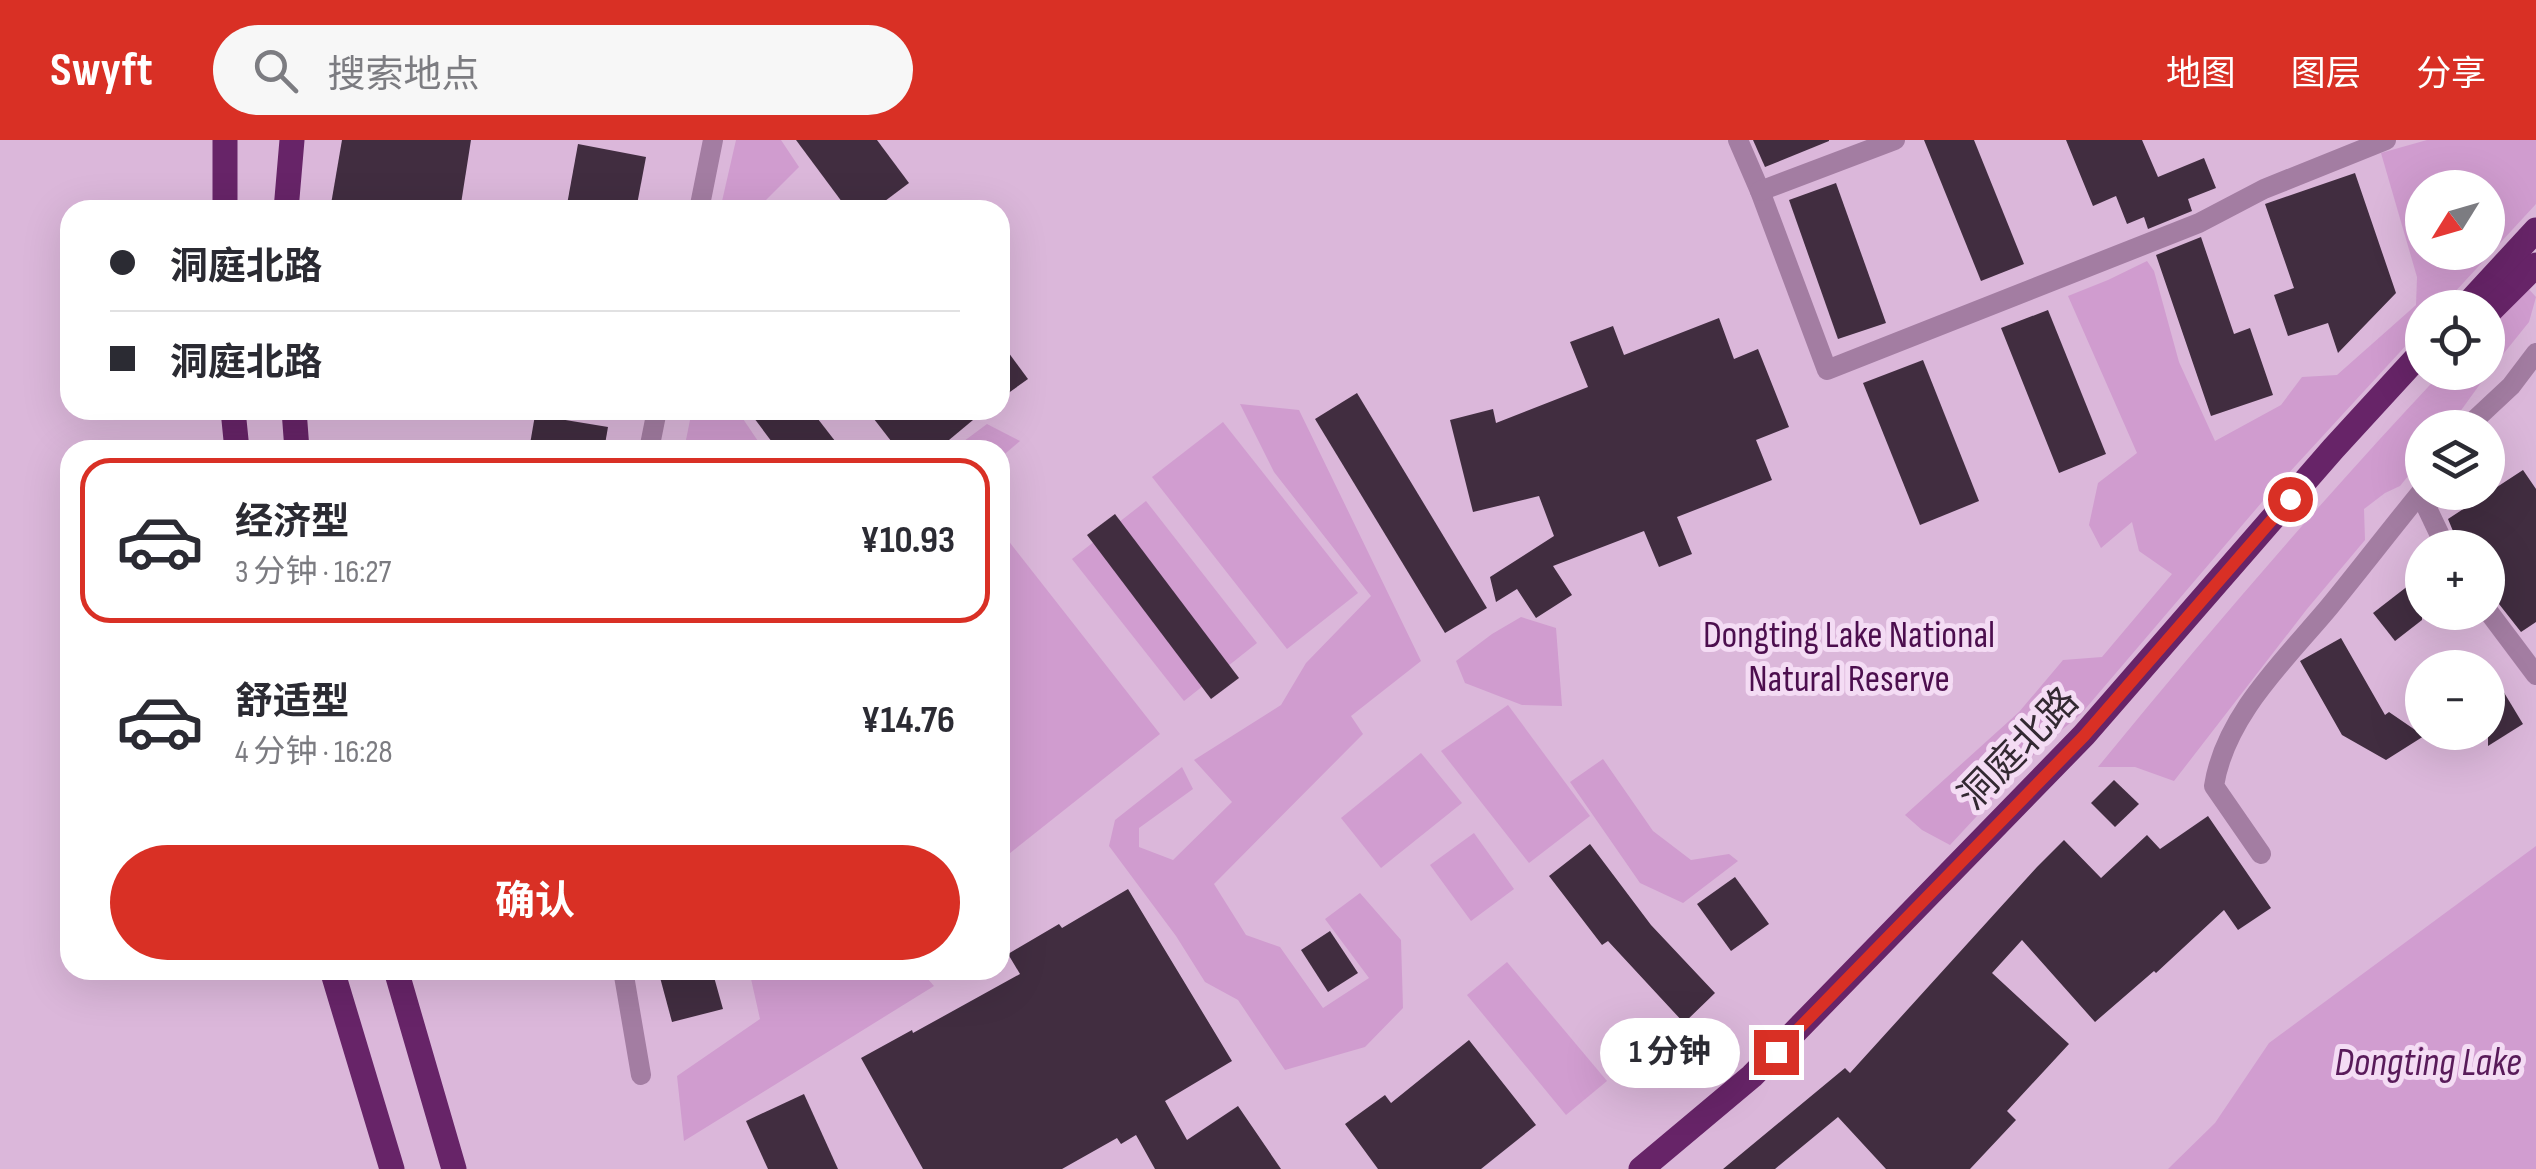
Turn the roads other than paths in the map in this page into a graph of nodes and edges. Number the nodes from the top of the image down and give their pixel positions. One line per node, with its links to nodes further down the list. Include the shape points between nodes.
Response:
1 (225, 140): 8 (main road)
2 (292, 140): 9 (main road)
3 (713, 140): 10 (street)
4 (1738, 140): 7 (street)
5 (1895, 140): 7 (street)
6 (2386, 140): 7 (street, via 2199,223 1827,370)
7 (1760, 191)
8 (225, 200)
9 (287, 200)
10 (701, 200)
11 (2536, 230): 13 (main road)
12 (2536, 266): 14 (main road)
13 (2481, 290)
14 (2505, 296)
15 (2536, 353): 18 (street)
16 (2405, 370): 29 (main road, 洞庭北路, via 2084,736 1752,1076)
17 (2410, 390): 30 (main road, 洞庭北路, via 2070,773 1774,1075)
18 (2485, 410)
19 (2411, 510): 22 (street, via 2258,694 2218,762 2214,786)
20 (2502, 630): 21 (street)
21 (2536, 675)
22 (2262, 854)
23 (335, 980): 27 (main road)
24 (399, 980): 28 (main road)
25 (625, 980): 26 (street)
26 (641, 1075)
27 (392, 1169)
28 (454, 1169)
29 (1641, 1169)
30 (1667, 1169)

